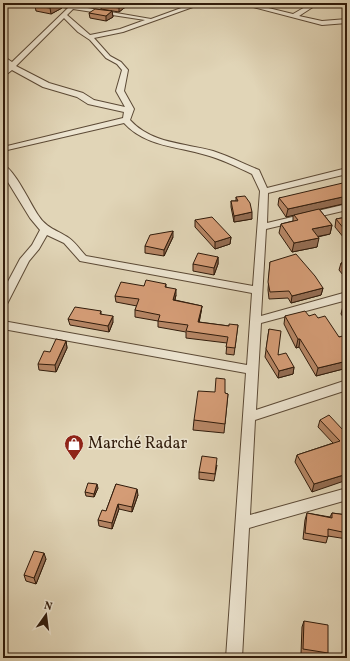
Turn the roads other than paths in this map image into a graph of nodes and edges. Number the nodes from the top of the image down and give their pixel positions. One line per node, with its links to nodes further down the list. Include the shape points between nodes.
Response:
1 (8, 3): 7 (street)
2 (48, 3): 6 (street)
3 (201, 3): 10 (street)
4 (242, 3): 9 (street)
5 (316, 3): 9 (street)
6 (74, 5): 8 (street); 10 (street)
7 (3, 8)
8 (62, 16): 12 (street, via 69,18); 14 (street)
9 (294, 16): 11 (street, via 322,23)
10 (150, 20): 12 (street, via 121,31)
11 (347, 21)
12 (88, 37): 16 (street, via 125,70 120,91 128,101)
13 (3, 58): 14 (street)
14 (12, 65): 15 (street); 16 (street, via 46,85 80,95 91,102 122,110)
15 (3, 75)
16 (130, 109): 17 (street)
17 (126, 120): 18 (street); 21 (street, via 139,133 149,138 212,153 256,172)
18 (3, 149)
19 (3, 168): 24 (street)
20 (347, 171): 21 (street)
21 (264, 191): 23 (street)
22 (347, 207): 23 (street)
23 (262, 227): 25 (street)
24 (45, 230): 25 (street, via 67,240 83,259); 27 (street, via 25,258)
25 (256, 290): 28 (street)
26 (347, 296): 28 (street)
27 (3, 301)
28 (256, 321): 30 (street)
29 (3, 325): 30 (street)
30 (253, 370): 32 (street)
31 (347, 385): 32 (street)
32 (250, 417): 34 (street)
33 (347, 494): 34 (street)
34 (243, 523): 35 (street)
35 (234, 658)

